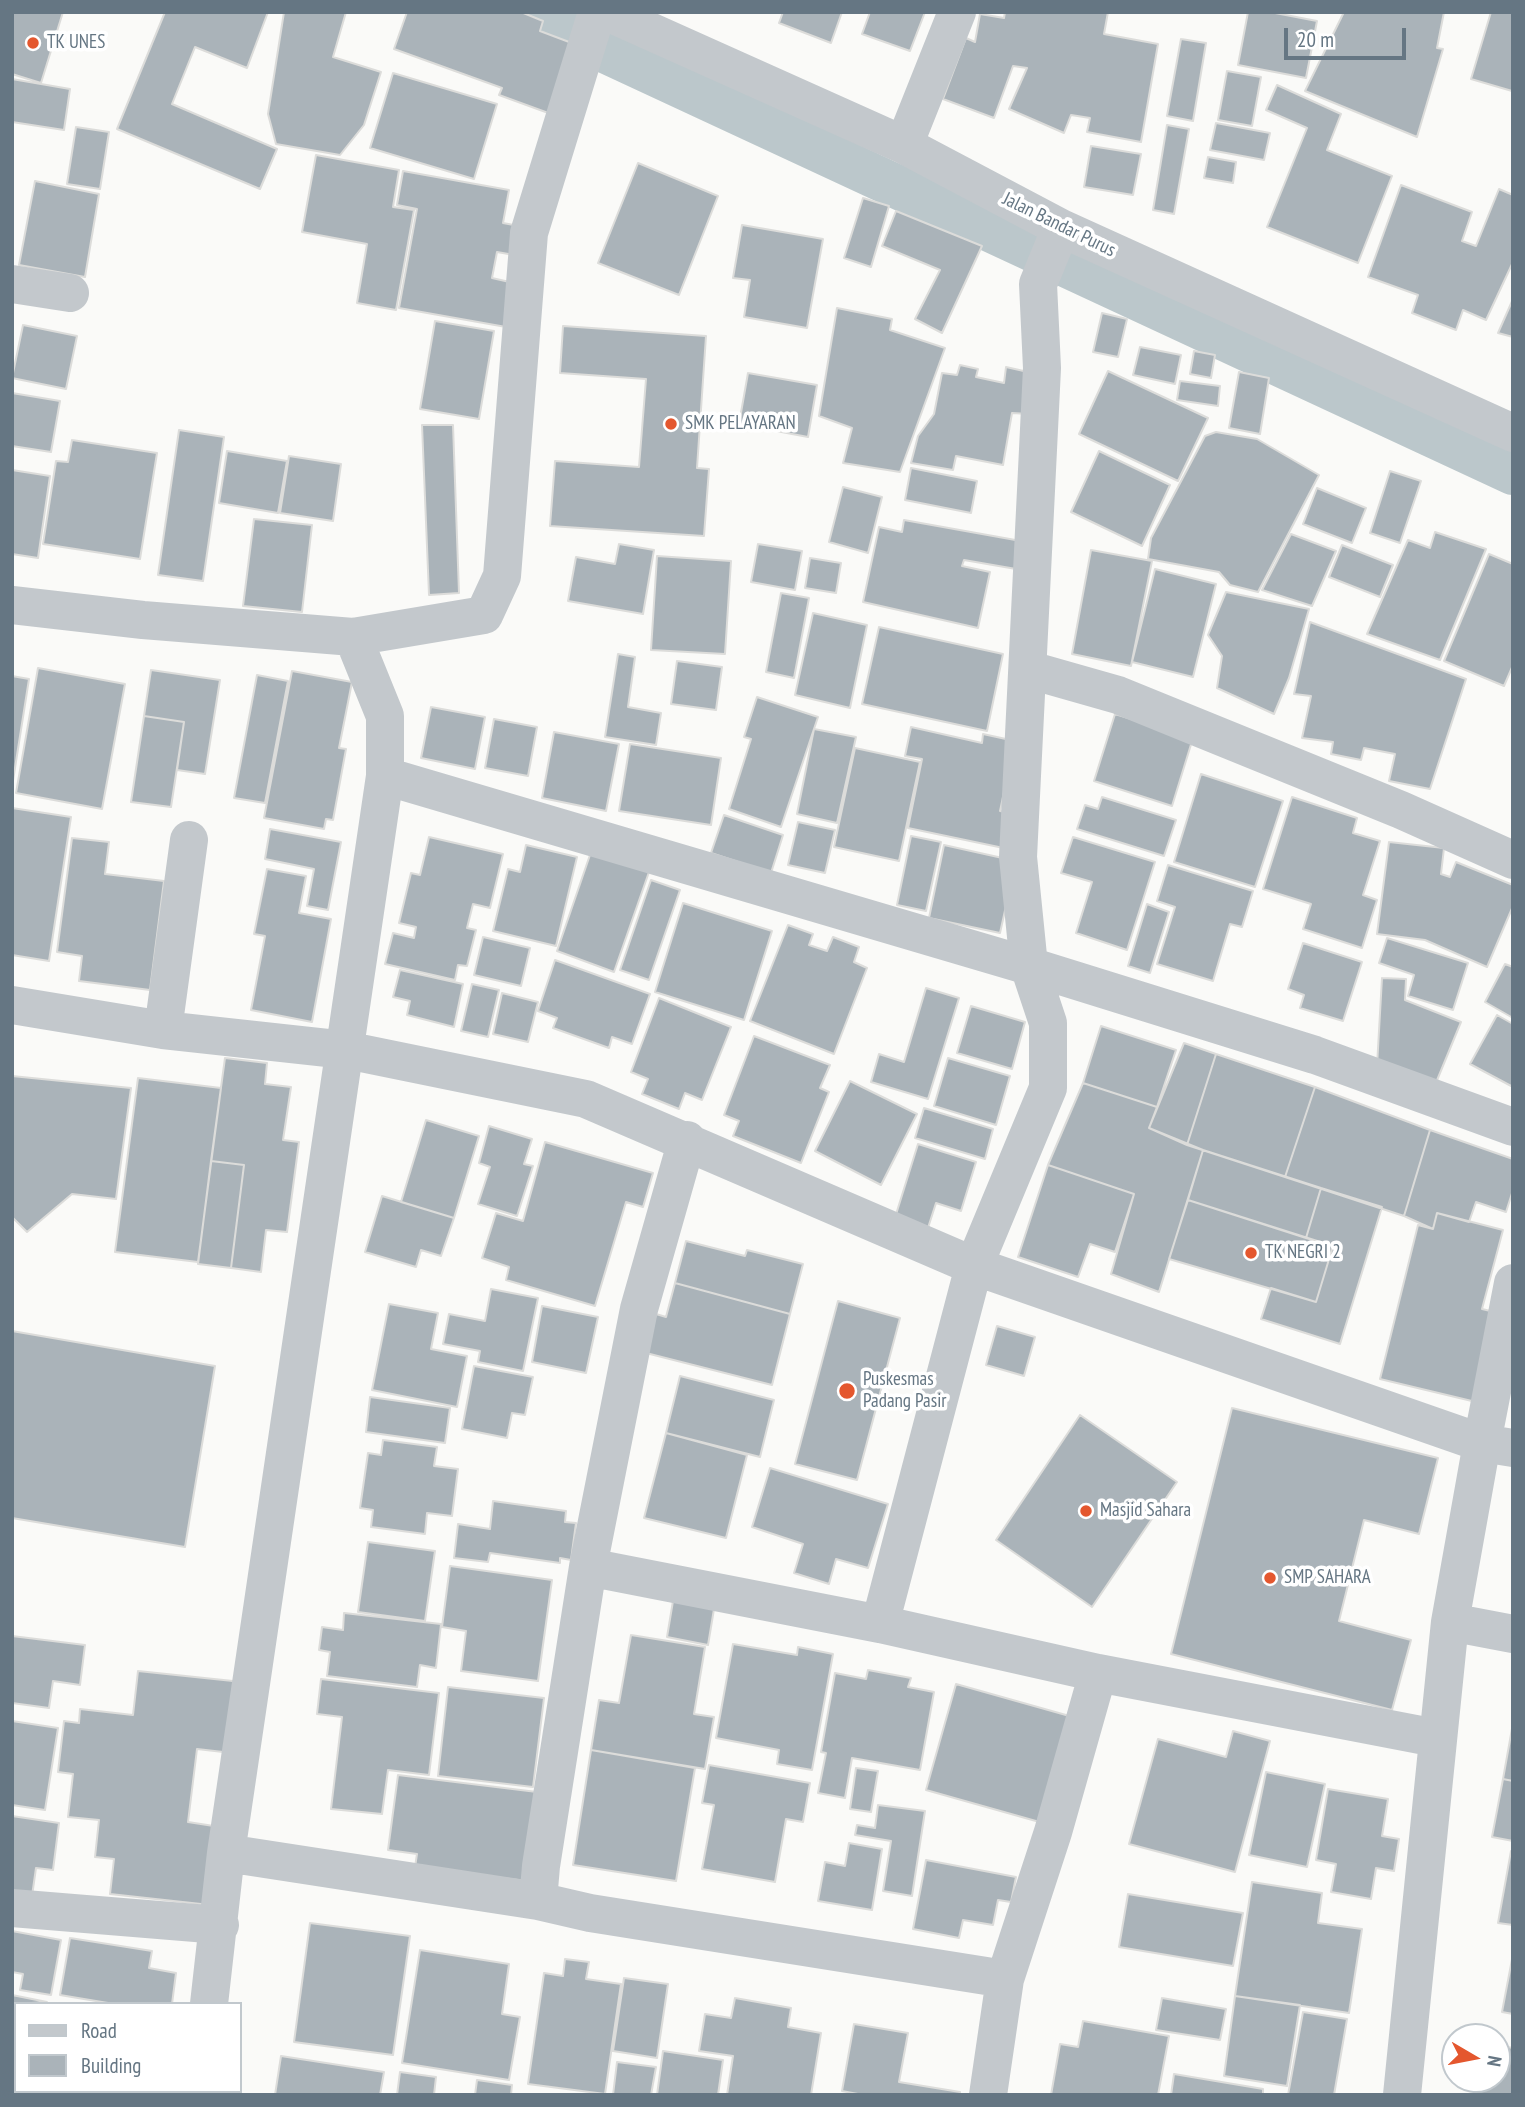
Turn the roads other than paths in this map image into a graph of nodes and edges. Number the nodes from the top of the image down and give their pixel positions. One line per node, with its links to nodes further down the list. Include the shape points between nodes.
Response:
1 (957, 12): 3 (street)
2 (594, 30): 3 (street, Jalan Bandar Purus); 9 (street, via 529,233 502,576 484,615)
3 (904, 145): 4 (street, Jalan Bandar Purus)
4 (1050, 254): 7 (street, Jalan Bandar Purus); 10 (street)
5 (12, 284): 6 (street)
6 (70, 293)
7 (1513, 433)
8 (12, 605): 9 (street, via 143,621)
9 (353, 637): 11 (street, via 385,716)
10 (1030, 670): 13 (street, via 1118,695); 14 (street, via 1018,858)
11 (385, 776): 14 (street); 17 (street)
12 (189, 840): 16 (street)
13 (1513, 860)
14 (1029, 966): 18 (street, via 1315,1055); 20 (street, via 1048,1023 1048,1088)
15 (12, 1005): 16 (street)
16 (163, 1030): 17 (street)
17 (346, 1050): 19 (street, via 586,1099); 29 (street)
18 (1513, 1127)
19 (687, 1140): 20 (street); 23 (street, via 639,1309)
20 (974, 1266): 22 (street); 25 (street)
21 (1513, 1283): 22 (street)
22 (1497, 1445): 24 (street)
23 (588, 1567): 25 (street); 30 (street)
24 (1450, 1622): 26 (street); 28 (street)
25 (880, 1624): 27 (street)
26 (1513, 1634)
27 (1098, 1673): 28 (street); 33 (street)
28 (1436, 1738): 36 (street)
29 (226, 1853): 30 (street); 32 (street)
30 (538, 1901): 33 (street)
31 (12, 1908): 32 (street)
32 (220, 1925): 34 (street)
33 (1005, 1979): 35 (street)
34 (209, 2002)
35 (988, 2095)
36 (1402, 2095)

